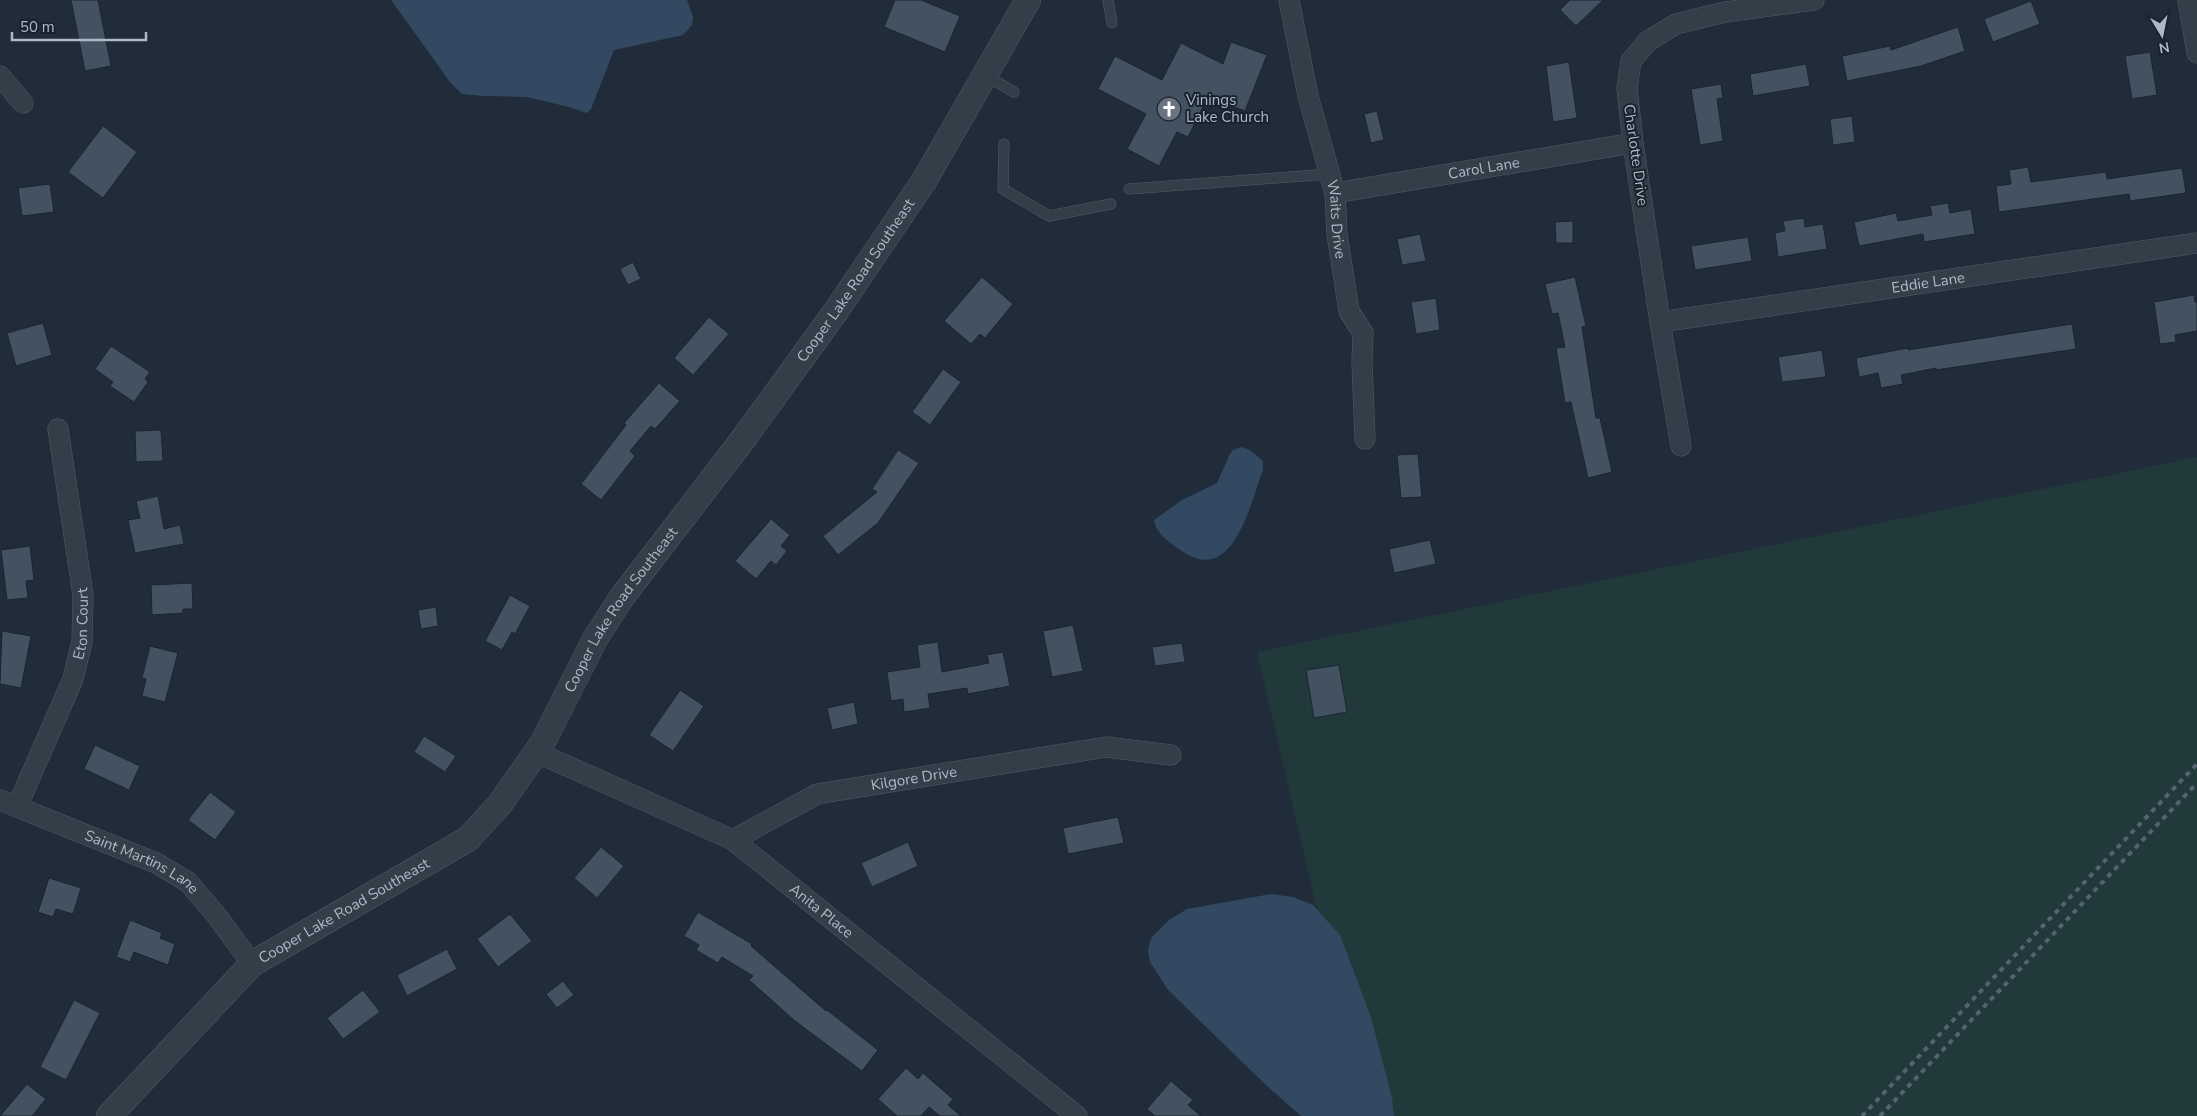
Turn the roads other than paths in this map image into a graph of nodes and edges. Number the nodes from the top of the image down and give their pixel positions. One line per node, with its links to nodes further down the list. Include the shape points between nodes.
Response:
1 (1028, 0): 8 (street, Cooper Lake Road Southeast)
2 (1108, 0): 6 (lane)
3 (1289, 0): 14 (street, Waits Drive, via 1308,96)
4 (1814, 0): 12 (street, Charlotte Drive, via 1725,12 1676,24 1648,41 1631,62 1627,88)
5 (2188, 0): 7 (street)
6 (1112, 23)
7 (2197, 53)
8 (985, 75): 10 (lane); 22 (street, Cooper Lake Road Southeast, via 924,181 836,311 622,597 595,639)
9 (0, 76): 11 (street)
10 (1014, 92)
11 (23, 103)
12 (1633, 142): 14 (street, Carol Lane); 18 (street, Charlotte Drive)
13 (1004, 144): 16 (lane, via 1003,189 1049,216)
14 (1332, 184): 15 (lane); 20 (street, Waits Drive, via 1349,311 1363,332)
15 (1129, 189)
16 (1111, 204)
17 (2197, 243): 18 (street, Eddie Lane)
18 (1660, 322): 21 (street, Charlotte Drive)
19 (58, 429): 24 (street, Eton Court, via 83,595 82,642 73,679)
20 (1365, 439)
21 (1681, 446)
22 (536, 752): 25 (street, Anita Place); 26 (street, Cooper Lake Road Southeast, via 500,804 468,839)
23 (1171, 755): 25 (street, Kilgore Drive, via 1106,747 817,794)
24 (9, 804): 26 (street, Saint Martins Lane, via 156,864 188,882)
25 (733, 840): 28 (street, Anita Place)
26 (252, 964): 27 (street, Cooper Lake Road Southeast)
27 (114, 1114)
28 (1077, 1116)

